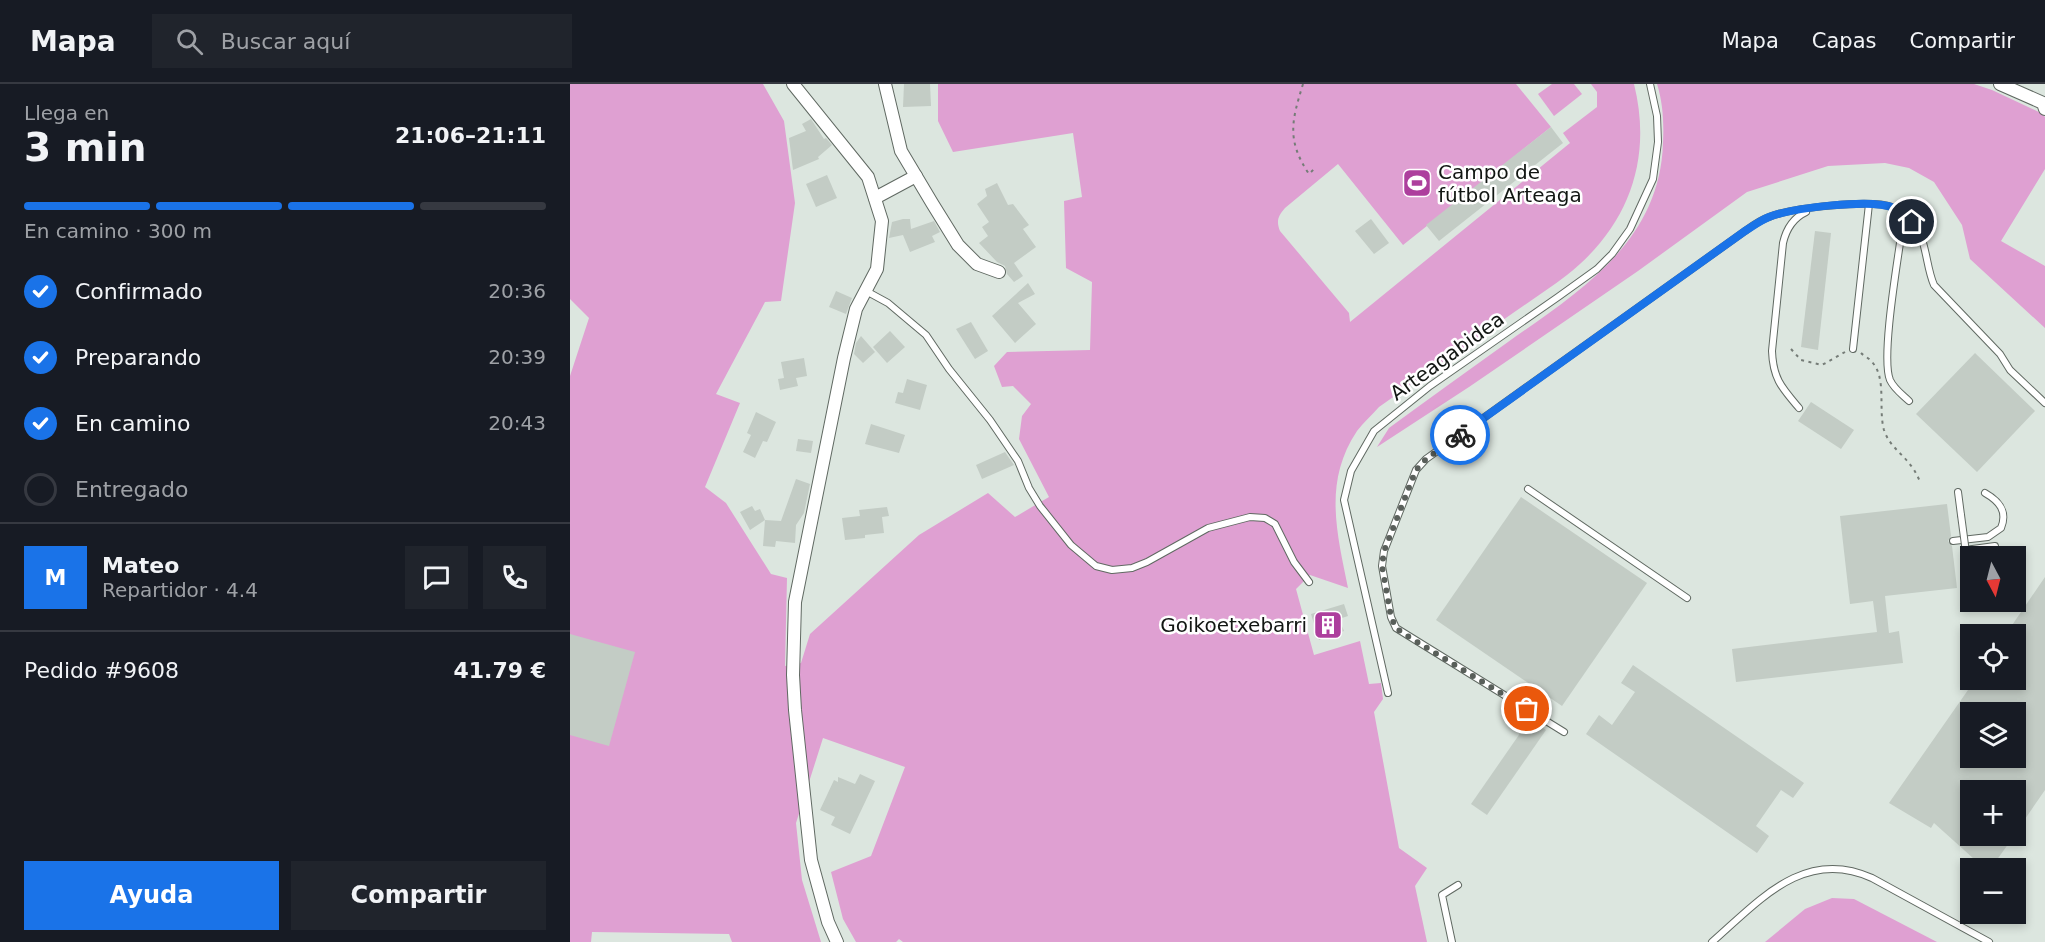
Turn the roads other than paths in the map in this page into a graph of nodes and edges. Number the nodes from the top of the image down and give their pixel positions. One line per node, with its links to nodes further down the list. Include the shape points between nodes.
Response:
1 (793, 84): 7 (street, via 868,177)
2 (885, 84): 6 (street, via 901,151)
3 (1650, 84): 24 (lane, Arteagabidea, via 1658,116 1653,179 1630,229 1612,254 1597,269 1430,386 1374,431 1351,471 1344,500)
4 (2000, 84): 5 (street)
5 (2044, 102)
6 (915, 176): 7 (street); 11 (street, via 958,245 977,264)
7 (875, 198): 12 (street, via 882,221 877,269)
8 (1869, 204): 9 (lane); 10 (lane, via 1894,208); 13 (lane)
9 (1818, 208): 16 (lane, via 1801,214 1786,233 1772,351 1776,379); 25 (lane, via 1768,217 1745,231 1426,459 1416,470 1384,551 1382,566 1396,628)
10 (1912, 222): 14 (lane, via 1901,236 1887,352 1891,382); 15 (lane, via 1923,242 1934,285)
11 (999, 272)
12 (866, 291): 22 (lane, via 888,303 927,335 1018,461 1040,506 1071,545 1096,566 1112,570 1132,568 1208,528 1230,521 1265,518 1275,524); 27 (street, via 856,309 844,358 795,602 793,675 797,744 811,860)
13 (1853, 349)
14 (1909, 401)
15 (2045, 403)
16 (1799, 408)
17 (1528, 489): 23 (lane)
18 (1958, 492): 21 (lane, bridge)
19 (1985, 493): 20 (lane, via 2000,503 2004,514 2001,528 1988,537)
20 (1953, 541)
21 (1965, 546)
22 (1309, 582)
23 (1687, 598)
24 (1388, 693)
25 (1564, 732)
26 (1458, 885): 28 (lane, via 1443,895)
27 (837, 942)
28 (1452, 942)
29 (1712, 942): 30 (lane, via 1772,890 1792,878 1838,868 1872,878)
30 (1989, 942)

